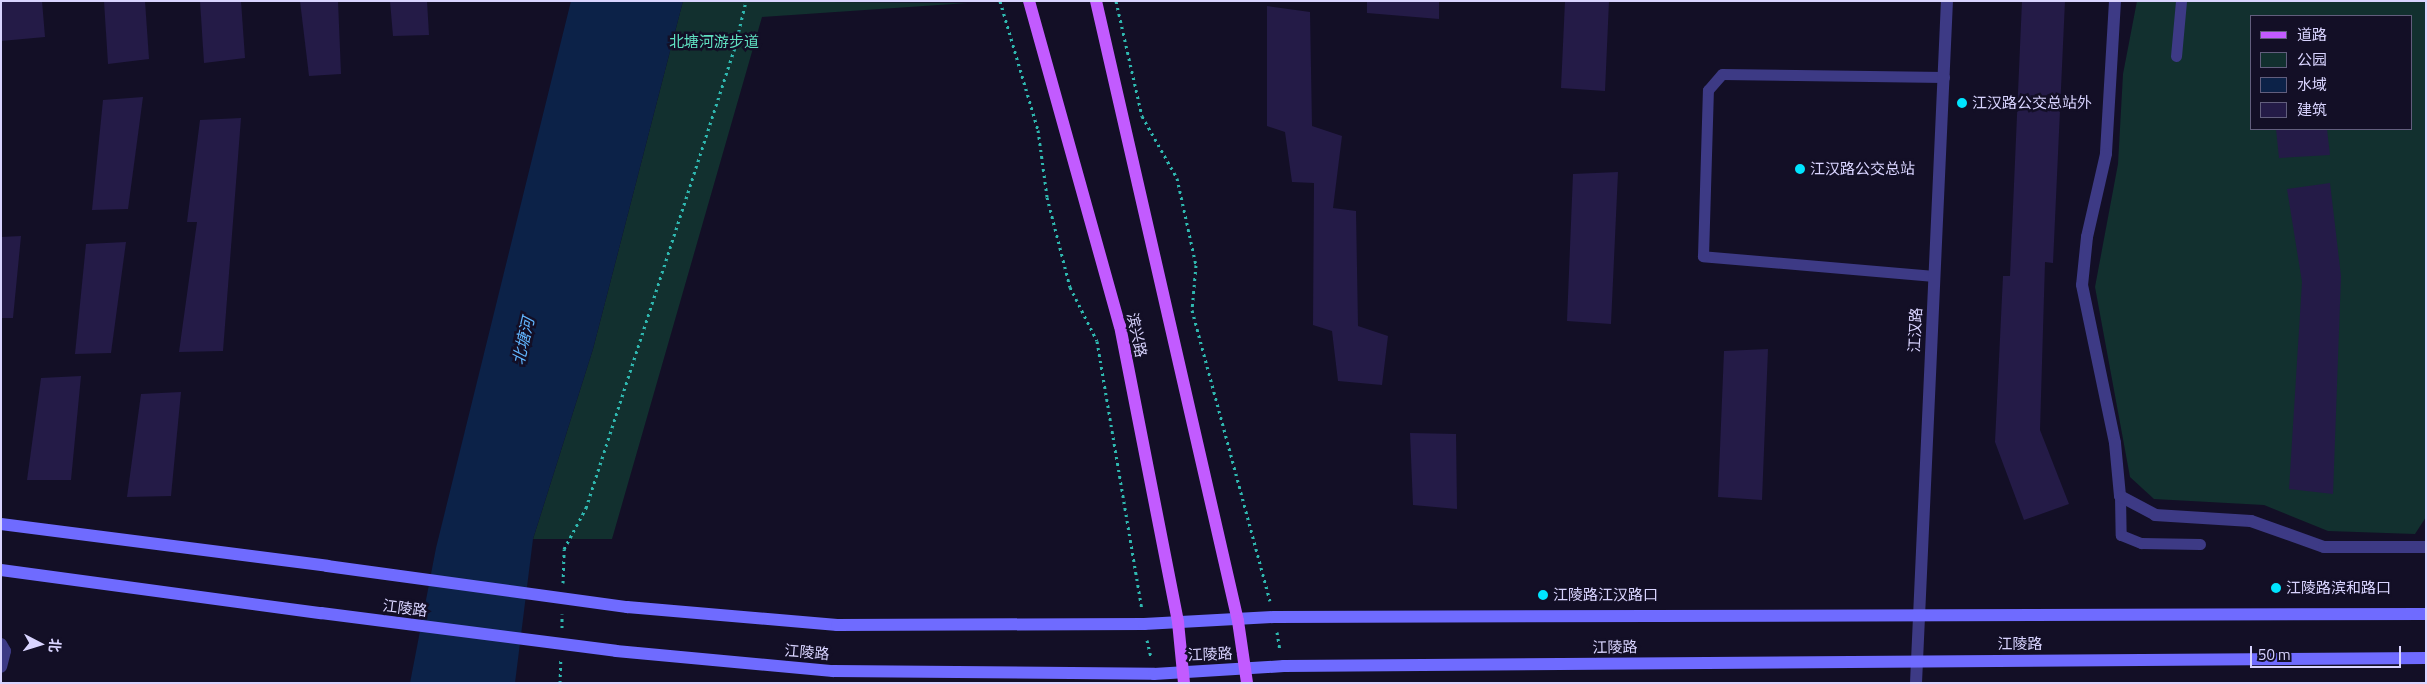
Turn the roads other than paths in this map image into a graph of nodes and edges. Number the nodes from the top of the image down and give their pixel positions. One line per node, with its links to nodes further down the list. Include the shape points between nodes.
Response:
1 (1029, 1): 17 (main road, 滨兴路, via 1120,326)
2 (1096, 1): 16 (main road)
3 (1947, 1): 7 (street, 江汉路)
4 (2115, 1): 9 (street, via 2106,154 2087,238 2082,285 2115,443)
5 (2181, 1): 6 (lane)
6 (2176, 56)
7 (1944, 77): 8 (street, 江汉路); 8 (lane, via 1722,74 1708,90 1703,256)
8 (1934, 276): 15 (street, 江汉路)
9 (2120, 496): 11 (lane, via 2121,535 2141,543); 12 (street, via 2154,515 2251,521 2324,547)
10 (1, 524): 17 (main road, 江陵路, bridge, via 627,607 837,625)
11 (2200, 544)
12 (2426, 547)
13 (1, 570): 23 (main road, 江陵路, bridge, via 616,651 833,671)
14 (2426, 614): 15 (main road, 江陵路)
15 (1916, 615): 16 (main road, 江陵路, via 1274,617); 20 (street, 江汉路)
16 (1238, 621): 17 (main road, 江陵路); 22 (main road)
17 (1178, 622): 23 (main road, 滨兴路)
18 (1, 644): 21 (street, via 5,651)
19 (2426, 658): 20 (main road, 江陵路)
20 (1914, 660): 22 (main road, 江陵路, via 1284,666); 25 (street, 江汉路)
21 (1, 667)
22 (1247, 670): 23 (main road, 江陵路); 24 (main road)
23 (1184, 677)
24 (1247, 683)
25 (1916, 683)

